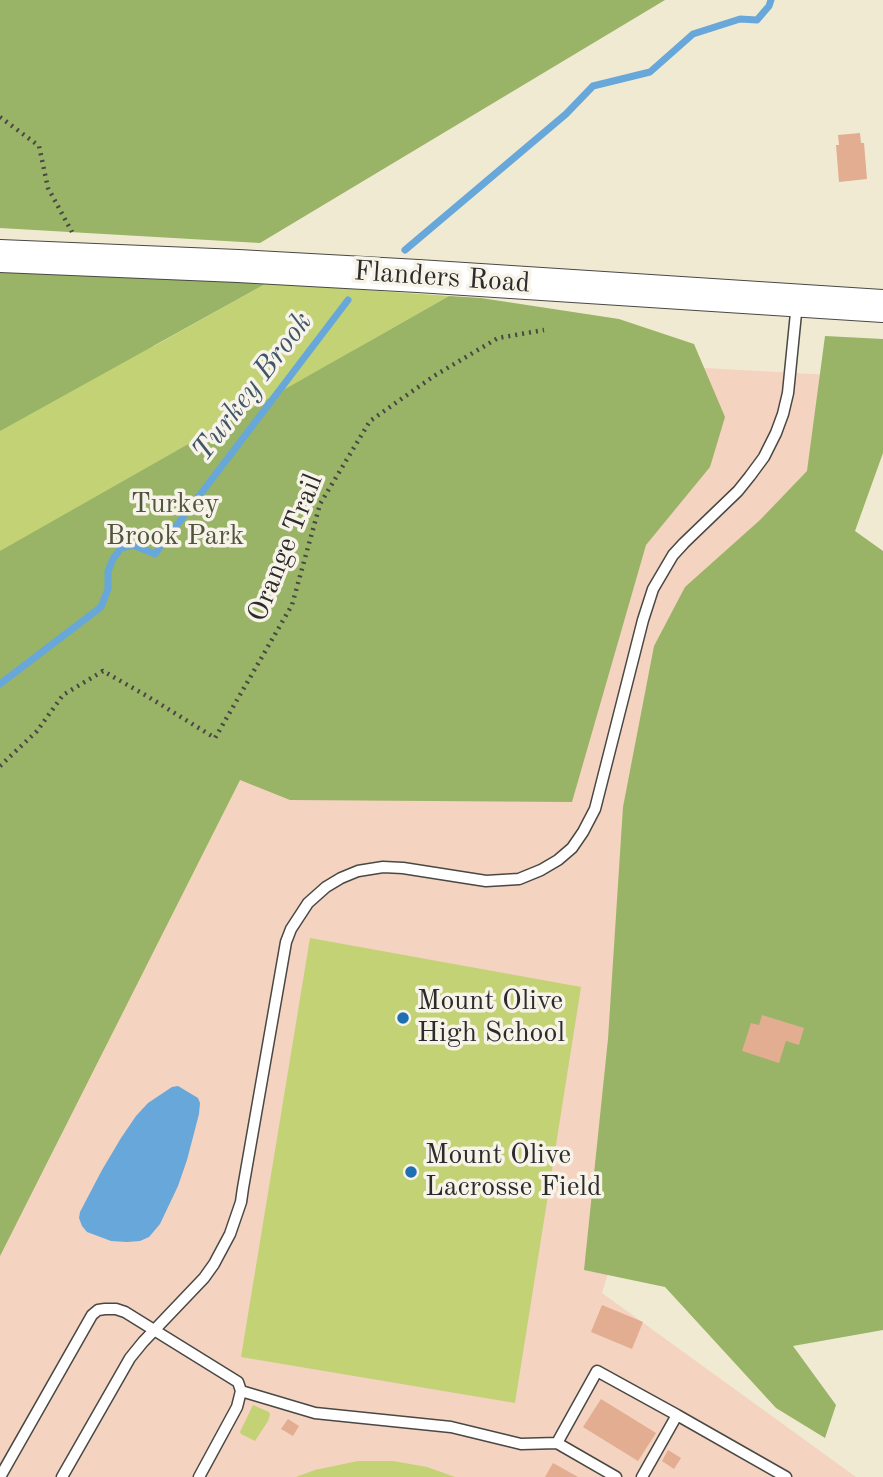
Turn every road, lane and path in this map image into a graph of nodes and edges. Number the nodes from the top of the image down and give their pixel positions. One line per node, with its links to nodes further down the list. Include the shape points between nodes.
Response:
1 (0, 117): 2 (path, via 39,146 48,188)
2 (76, 239)
3 (0, 256): 4 (main road, Flanders Road, via 418,276)
4 (797, 302): 5 (main road, Flanders Road); 8 (lane, via 788,393 776,433 750,476 684,542 653,589 595,809 583,832 558,860 519,879 486,881 383,867 341,878 308,902 286,942 242,1195 230,1234 204,1278)
5 (883, 306)
6 (544, 330): 7 (path, Orange Trail, via 498,338 370,421 320,504 292,605 215,738 103,671 63,695 37,731)
7 (0, 766)
8 (153, 1331): 9 (lane, via 233,1377); 12 (lane, via 116,1309 92,1315); 13 (lane, via 121,1372)
9 (242, 1391): 11 (lane, via 314,1413 451,1427 521,1444); 14 (lane)
10 (677, 1415): 11 (lane, via 597,1371); 16 (lane); 17 (lane)
11 (557, 1443): 15 (lane)
12 (0, 1477)
13 (62, 1477)
14 (199, 1477)
15 (616, 1477)
16 (642, 1477)
17 (786, 1477)

